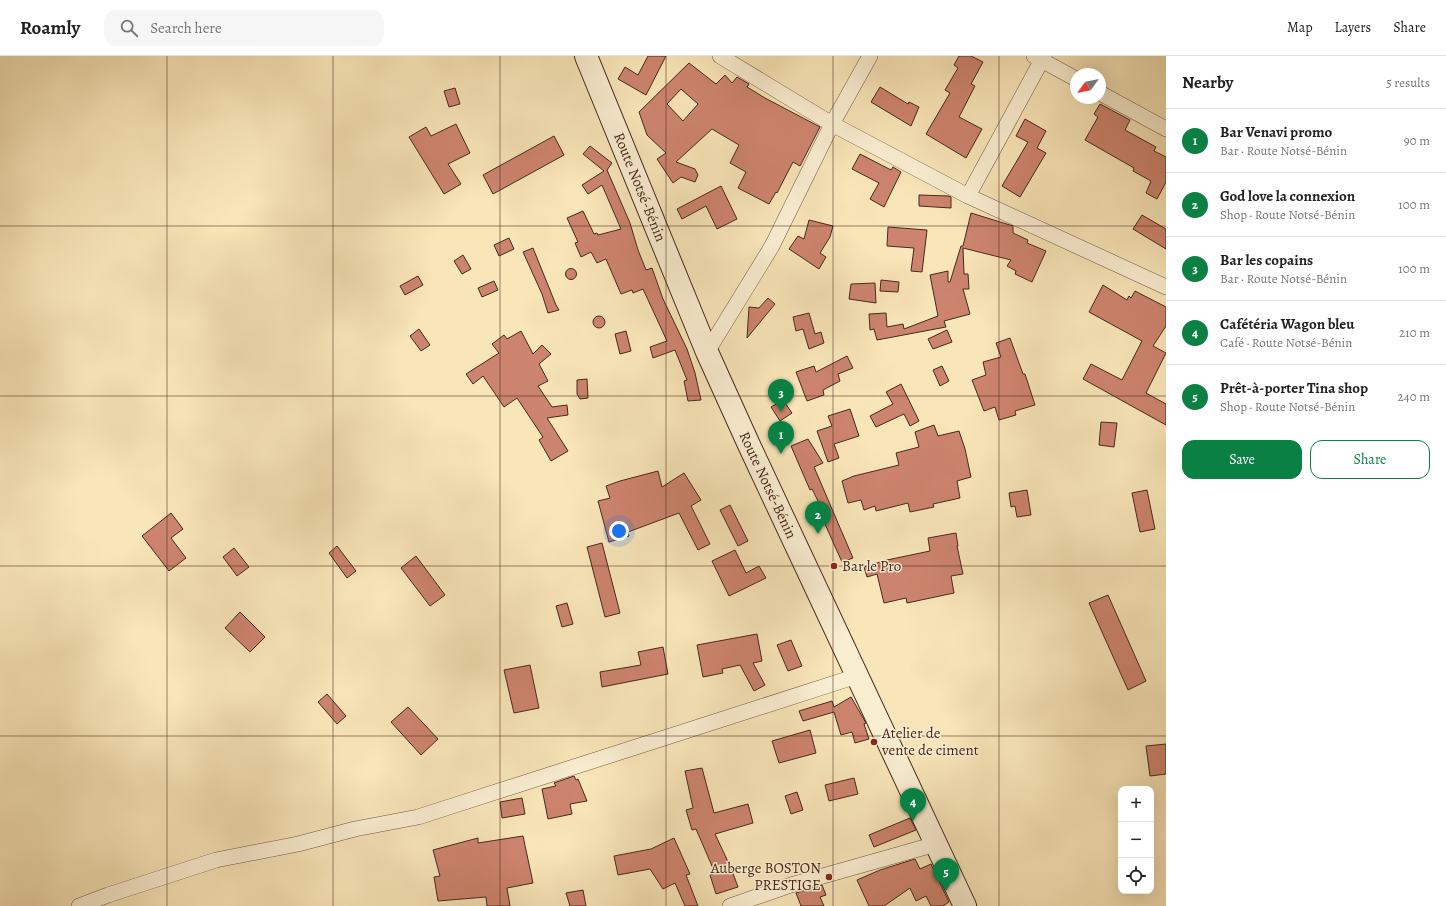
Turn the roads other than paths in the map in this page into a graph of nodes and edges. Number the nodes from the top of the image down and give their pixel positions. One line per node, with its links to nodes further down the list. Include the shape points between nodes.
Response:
1 (586, 56): 11 (main road, Route Notsé-Bénin)
2 (720, 56): 7 (street)
3 (870, 56): 7 (street)
4 (1040, 57): 5 (street); 9 (street)
5 (1070, 75)
6 (1106, 96): 8 (street)
7 (832, 124): 9 (street); 11 (street, via 772,246)
8 (1166, 129)
9 (968, 196): 10 (street)
10 (1166, 287)
11 (707, 352): 12 (main road, Route Notsé-Bénin)
12 (857, 676): 13 (main road, Route Notsé-Bénin); 14 (street, via 418,817 216,860)
13 (936, 844): 15 (street, via 791,885); 16 (main road, Route Notsé-Bénin)
14 (79, 906)
15 (730, 906)
16 (965, 906)

